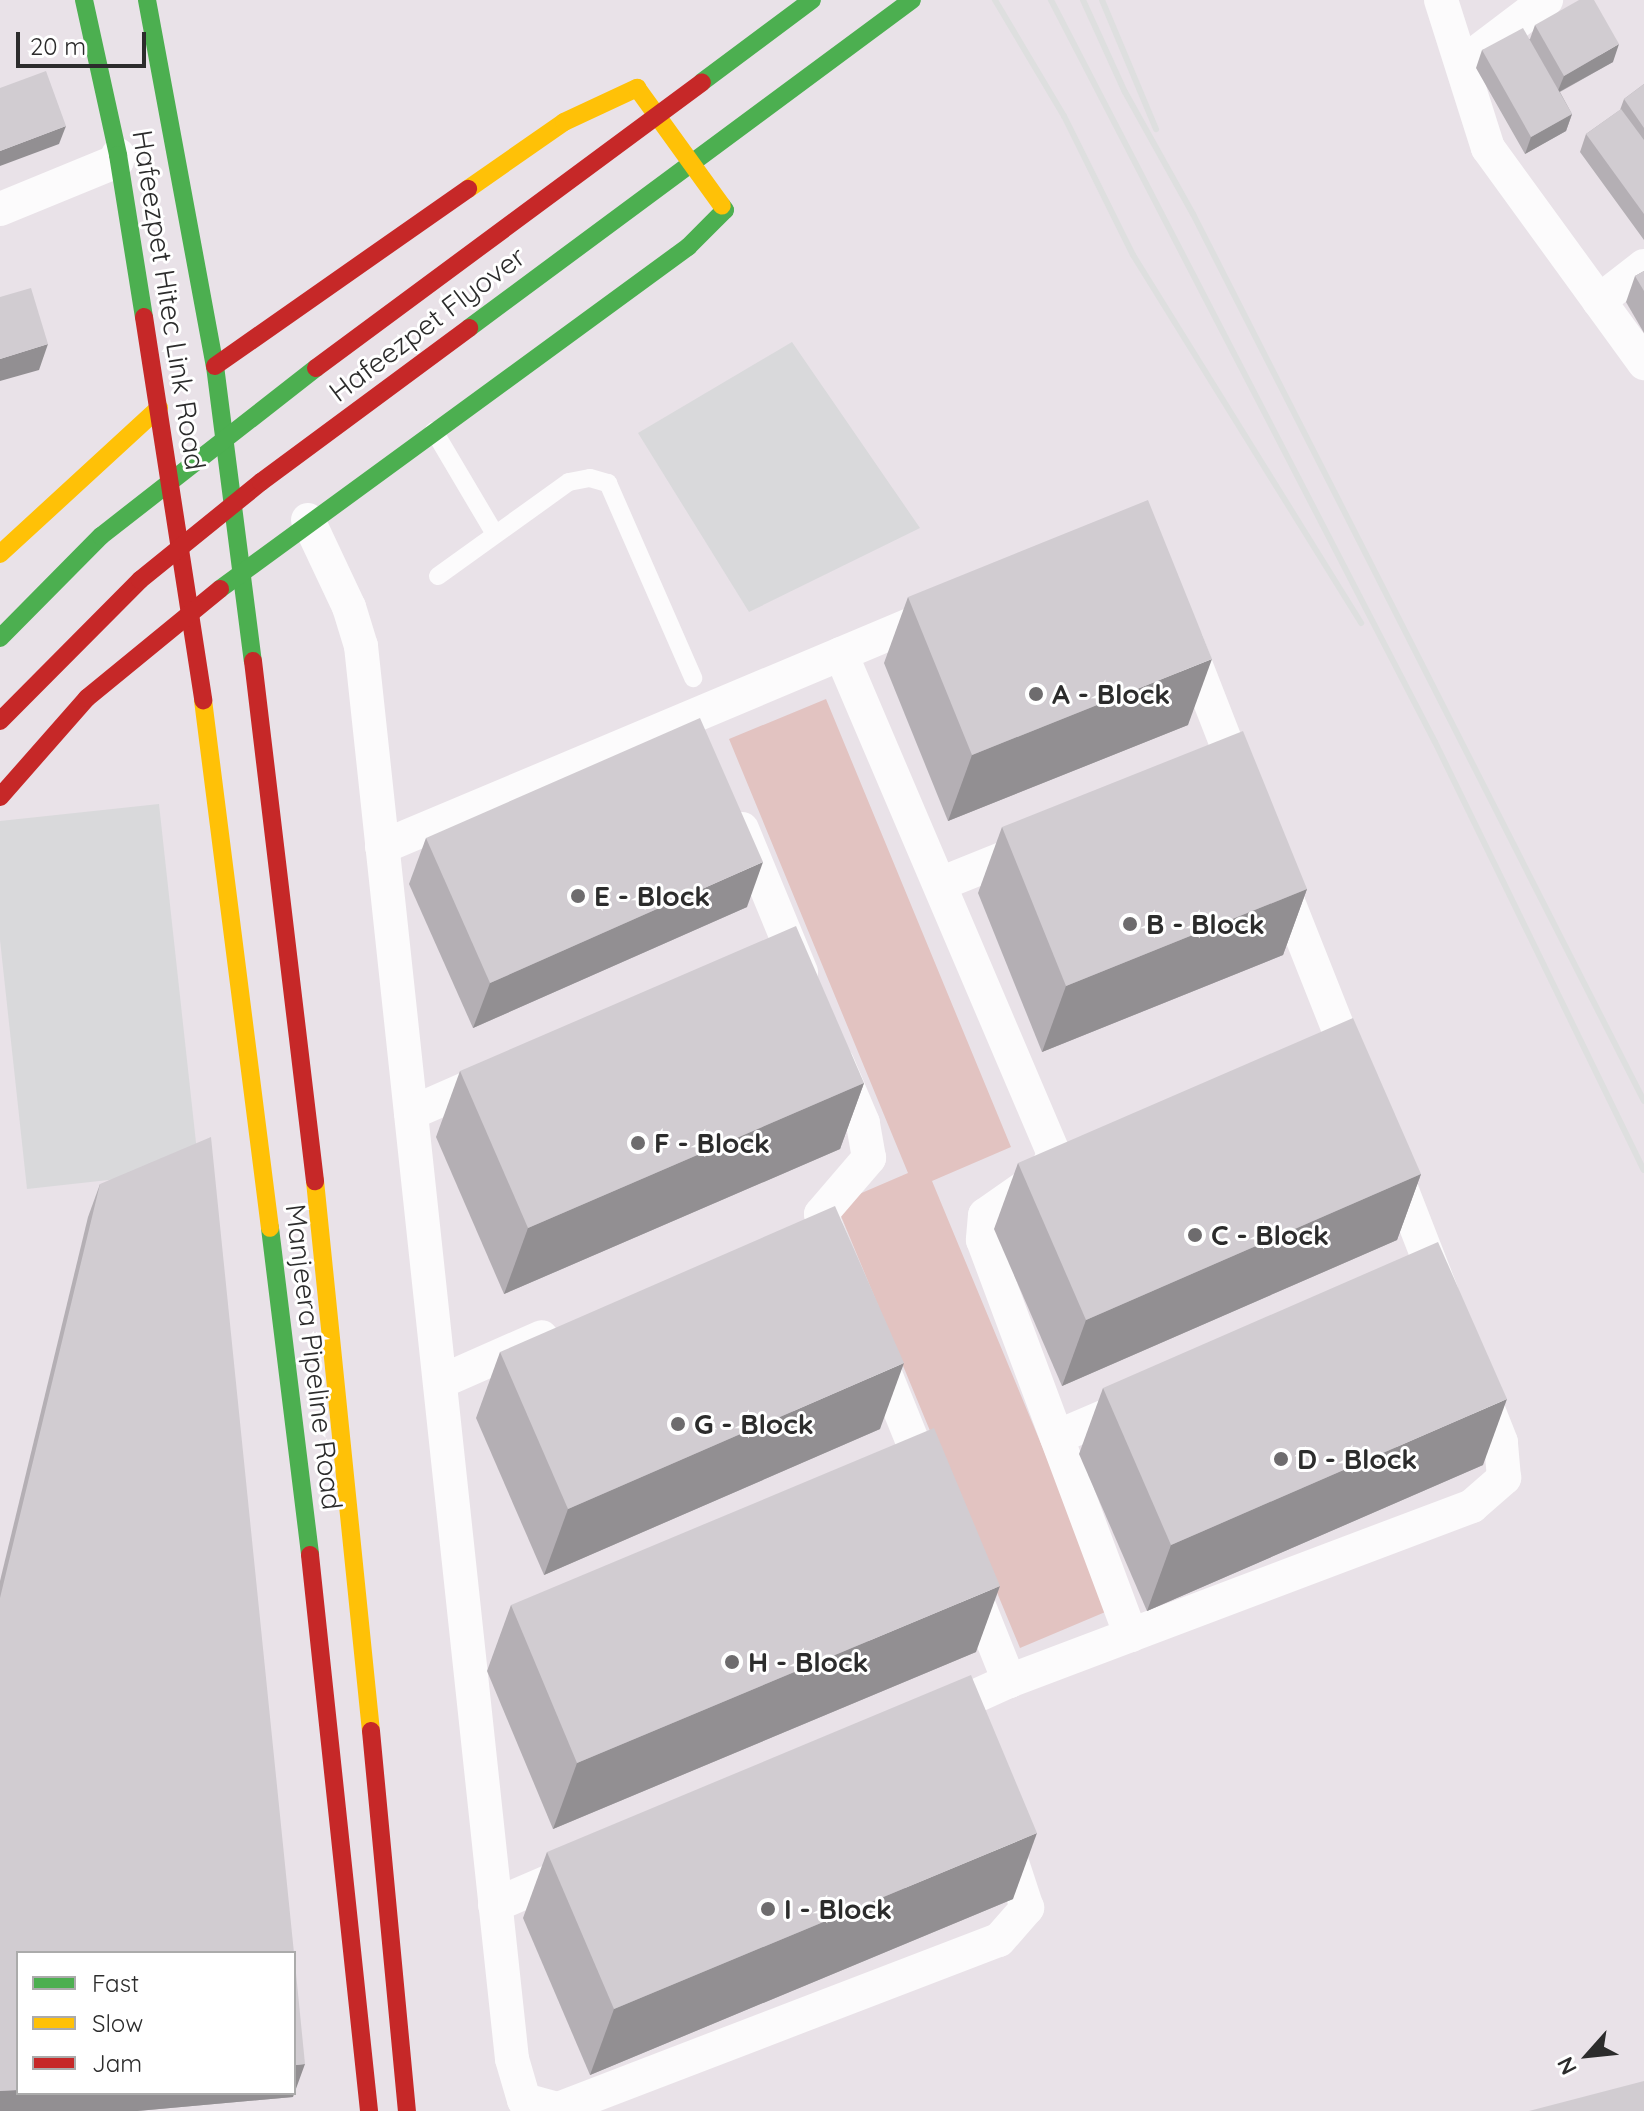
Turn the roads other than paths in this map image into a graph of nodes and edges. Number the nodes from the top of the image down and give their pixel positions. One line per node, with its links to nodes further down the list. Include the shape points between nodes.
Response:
1 (84, 0): 8 (main road, Hafeezpet Hitec Link Road)
2 (147, 0): 13 (main road, Manjeera Pipeline Road)
3 (812, 0): 24 (main road, Hafeezpet Flyover, via 225,436 101,536)
4 (912, 0): 27 (main road, Hafeezpet Flyover, via 261,482 140,580)
5 (1441, 0): 7 (street)
6 (1546, 0): 7 (street)
7 (1464, 62): 11 (street, via 1488,148)
8 (118, 155): 9 (street, via 117,161); 14 (main road, Hafeezpet Hitec Link Road)
9 (0, 209)
10 (1644, 266): 11 (street)
11 (1599, 301): 12 (street)
12 (1644, 363)
13 (215, 366): 15 (main road, via 564,122 637,88 725,210 688,247); 19 (main road, Manjeera Pipeline Road)
14 (159, 408): 18 (main road); 23 (main road, Hafeezpet Hitec Link Road)
15 (434, 431): 16 (main road); 17 (lane)
16 (308, 520): 19 (main road); 32 (street, via 349,607 361,646)
17 (495, 534): 20 (lane); 26 (lane, via 569,482 590,478 608,483)
18 (0, 554)
19 (240, 572): 23 (main road); 40 (main road, Manjeera Pipeline Road, via 254,681)
20 (438, 576)
21 (969, 600): 25 (street)
22 (1174, 610): 30 (street, via 1220,772)
23 (192, 611): 28 (main road, via 87,698); 40 (main road, Manjeera Pipeline Road)
24 (0, 638)
25 (841, 654): 32 (street, via 701,730); 34 (street)
26 (693, 678)
27 (0, 721)
28 (0, 797)
29 (731, 802): 44 (street, via 776,954 821,1021 863,1123 869,1158 806,1220 856,1302 900,1454)
30 (1252, 808)
31 (1058, 837): 34 (street)
32 (382, 847): 36 (street)
33 (1268, 851): 37 (street, via 1326,1041 1374,1120 1421,1282)
34 (940, 884): 43 (street, via 1068,1148 1045,1173 985,1215 983,1240)
35 (528, 1062): 36 (street)
36 (411, 1113): 41 (street)
37 (1452, 1317)
38 (567, 1326): 41 (street)
39 (1468, 1359): 46 (street, via 1501,1442 1504,1478 1472,1506)
40 (311, 1366): 52 (main road, Manjeera Pipeline Road); 53 (main road, Manjeera Pipeline Road)
41 (440, 1382): 51 (street, via 483,1645)
42 (1159, 1394): 43 (street)
43 (1057, 1437): 46 (street)
44 (938, 1506)
45 (956, 1550): 47 (street)
46 (1131, 1635): 47 (street)
47 (1009, 1681): 48 (street, via 958,1722)
48 (910, 1726)
49 (991, 1806): 51 (street, via 1027,1908 999,1940 558,2109 524,2100 512,2059)
50 (610, 1855): 51 (street)
51 (495, 1905)
52 (369, 2111)
53 (407, 2111)

